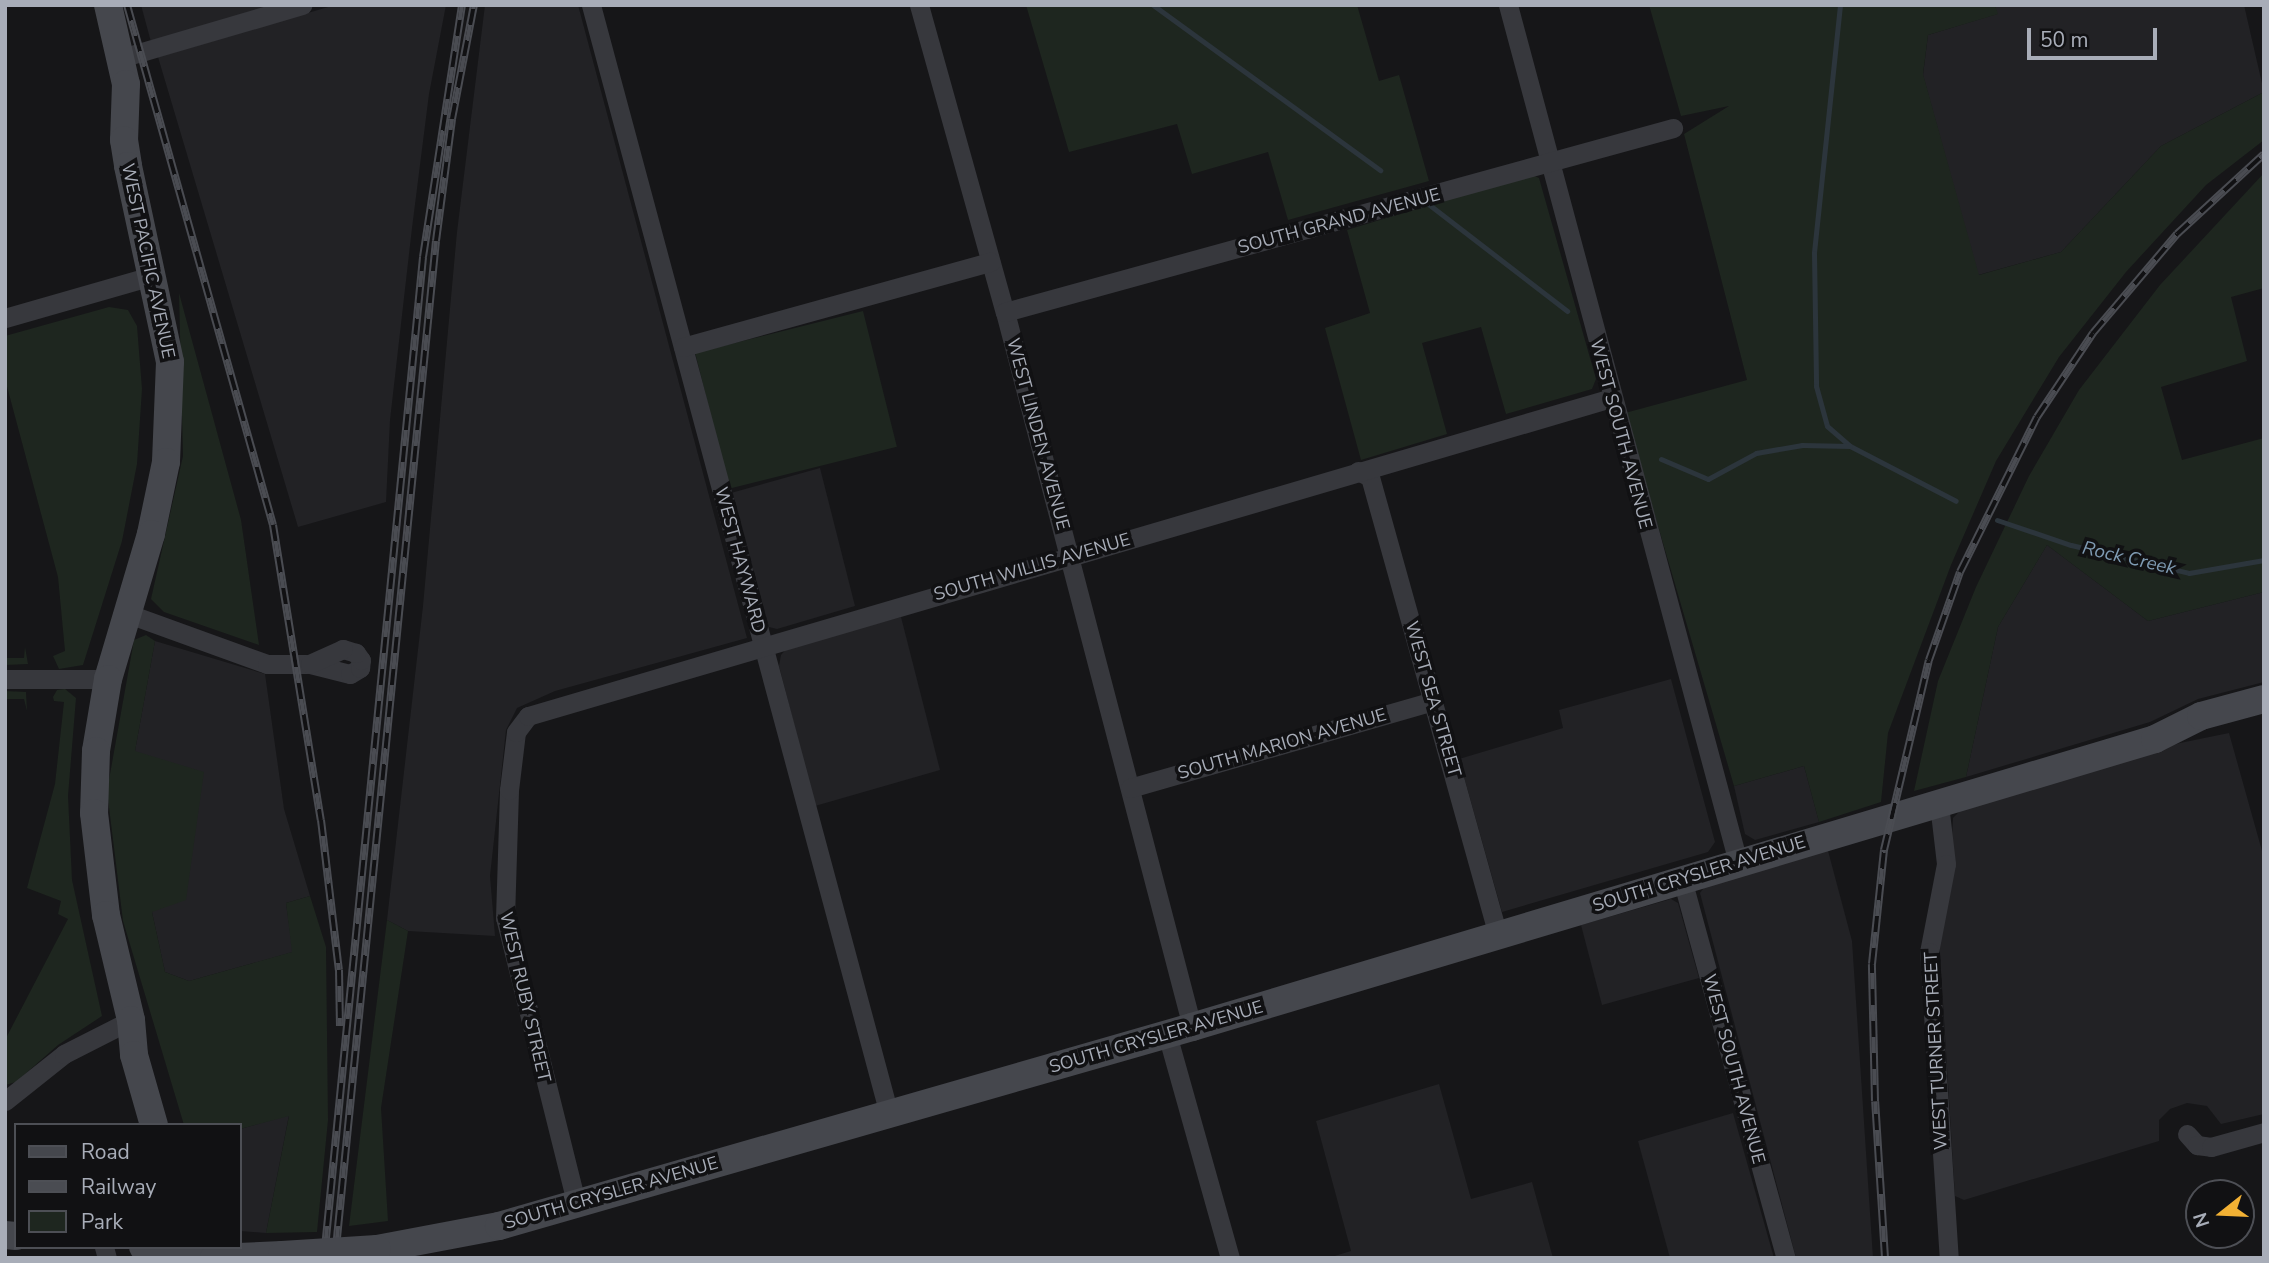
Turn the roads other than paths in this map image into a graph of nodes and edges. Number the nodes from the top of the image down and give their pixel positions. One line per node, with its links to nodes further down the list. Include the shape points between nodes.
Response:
1 (108, 5): 6 (main road, WEST PACIFIC AVENUE)
2 (302, 5): 6 (street)
3 (591, 5): 13 (street, WEST HAYWARD)
4 (919, 5): 9 (street, WEST LINDEN AVENUE)
5 (1508, 5): 8 (street, WEST SOUTH AVENUE)
6 (121, 58): 10 (main road, WEST PACIFIC AVENUE, via 126,84 124,140)
7 (1673, 128): 8 (street, SOUTH GRAND AVENUE)
8 (1552, 163): 11 (street, SOUTH GRAND AVENUE); 14 (street, WEST SOUTH AVENUE)
9 (990, 262): 11 (street, WEST LINDEN AVENUE); 13 (street)
10 (155, 275): 12 (street); 17 (main road, WEST PACIFIC AVENUE, via 170,362 166,461 151,534)
11 (1005, 312): 16 (street, WEST LINDEN AVENUE)
12 (5, 318)
13 (683, 347): 18 (street, WEST HAYWARD)
14 (1611, 398): 15 (street, SOUTH WILLIS AVENUE); 29 (street, WEST SOUTH AVENUE)
15 (1358, 471): 16 (street, SOUTH WILLIS AVENUE); 23 (street, WEST SEA STREET, via 1370,477)
16 (1070, 556): 18 (street, SOUTH WILLIS AVENUE); 26 (street, WEST LINDEN AVENUE)
17 (126, 613): 19 (street, via 267,664); 21 (main road, WEST PACIFIC AVENUE)
18 (764, 647): 27 (street, SOUTH WILLIS AVENUE, via 528,716 516,732); 35 (street, WEST HAYWARD)
19 (310, 664)
20 (5, 679): 21 (street)
21 (108, 679): 32 (main road, WEST PACIFIC AVENUE, via 96,751 96,844 106,915)
22 (2264, 699): 25 (main road, SOUTH CRYSLER AVENUE, via 2201,716)
23 (1433, 701): 26 (street, SOUTH MARION AVENUE); 31 (street, WEST SEA STREET)
24 (2264, 718): 25 (main road, SOUTH CRYSLER AVENUE)
25 (2155, 739): 28 (main road, SOUTH CRYSLER AVENUE)
26 (1130, 788): 33 (street, WEST LINDEN AVENUE)
27 (509, 790): 40 (street, WEST RUBY STREET, via 505,918)
28 (1939, 804): 29 (main road, SOUTH CRYSLER AVENUE); 46 (street, WEST TURNER STREET, via 1946,864 1929,951)
29 (1738, 862): 30 (main road, SOUTH CRYSLER AVENUE)
30 (1682, 879): 31 (main road, SOUTH CRYSLER AVENUE); 45 (street, WEST SOUTH AVENUE)
31 (1498, 934): 33 (main road, SOUTH CRYSLER AVENUE)
32 (131, 1020): 34 (street, via 64,1054); 36 (main road, via 134,1055); 37 (main road, via 149,1044)
33 (1179, 1031): 35 (main road, SOUTH CRYSLER AVENUE); 44 (street, WEST LINDEN AVENUE)
34 (5, 1101)
35 (889, 1114): 40 (main road, SOUTH CRYSLER AVENUE)
36 (153, 1123)
37 (173, 1123)
38 (2264, 1132): 39 (street, via 2211,1147 2197,1145)
39 (2187, 1134)
40 (576, 1202): 42 (main road, SOUTH CRYSLER AVENUE)
41 (156, 1249): 43 (main road, SOUTH CRYSLER AVENUE)
42 (415, 1251): 43 (main road, SOUTH CRYSLER AVENUE, bridge)
43 (214, 1258)
44 (1230, 1258)
45 (1786, 1258)
46 (1949, 1258)

